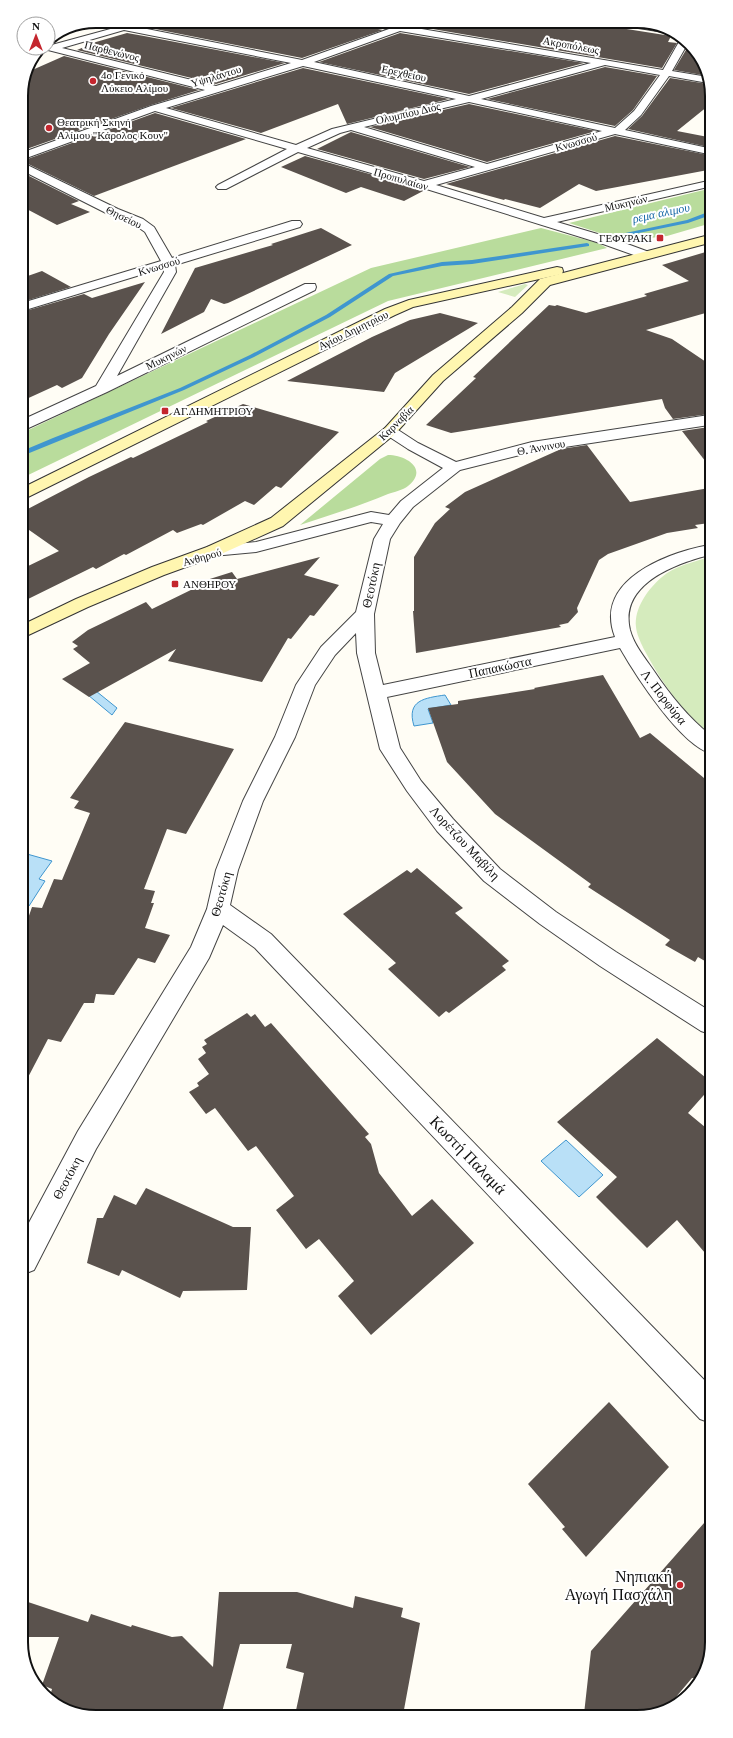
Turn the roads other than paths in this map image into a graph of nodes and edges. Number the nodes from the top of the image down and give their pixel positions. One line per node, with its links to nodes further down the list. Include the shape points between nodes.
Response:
1 (124, 28): 4 (street); 6 (street, Ερεχθείου)
2 (400, 28): 6 (street, Υψηλάντου); 7 (street, Ακροπόλεως)
3 (682, 45): 8 (street, Κνωσσού)
4 (56, 47)
5 (56, 49): 10 (street, Παρθενώνος)
6 (304, 63): 10 (street, Υψηλάντου); 11 (street, Ερεχθείου)
7 (603, 63): 8 (street, Ακροπόλεως); 11 (street, Ολυμπίου Διός)
8 (666, 73): 9 (street, Ακροπόλεως); 14 (street, Κνωσσού, via 626,125)
9 (703, 79)
10 (214, 89): 12 (street, Υψηλάντου)
11 (469, 98): 13 (street, Ολυμπίου Διός); 14 (street, Ερεχθείου)
12 (155, 108): 15 (street, Προπυλαίων); 17 (street, Υψηλάντου)
13 (350, 127): 15 (street, Ολυμπίου Διός, via 336,130); 18 (street)
14 (618, 130): 16 (street, Ερεχθείου); 18 (street, Κνωσσού)
15 (298, 148): 20 (street, Προπυλαίων); 22 (street, Ολυμπίου Διός)
16 (705, 150)
17 (28, 154)
18 (486, 167): 20 (street, Κνωσσού)
19 (28, 169): 28 (street, Θησείου, via 139,222 150,230)
20 (424, 185): 23 (street, Προπυλαίων)
21 (705, 185): 23 (street, Μυκηνών)
22 (222, 187)
23 (550, 223): 27 (street, Προπυλαίων)
24 (296, 224): 28 (street, Κνωσσού)
25 (705, 232): 27 (street, Αγίου Δημητρίου)
26 (705, 240): 27 (street, Αγίου Δημητρίου)
27 (640, 253): 30 (street, Αγίου Δημητρίου); 31 (street, Αγίου Δημητρίου, via 545,282)
28 (168, 264): 32 (street, Κνωσσού); 33 (street, via 170,272)
29 (310, 287): 33 (street, Μυκηνών)
30 (461, 293): 31 (street); 38 (street, Αγίου Δημητρίου, via 408,304 390,312)
31 (507, 302): 36 (street, Καρναβία)
32 (28, 305)
33 (102, 389): 35 (street, Μυκηνών)
34 (705, 421): 37 (street, Θ. Άννινου, via 532,447)
35 (28, 423)
36 (390, 431): 37 (street); 41 (street, Καρναβία, via 277,522)
37 (454, 467): 39 (street, Θ. Άννινου, via 407,504)
38 (28, 491)
39 (393, 521): 41 (street, Ανθηρού, via 371,517 256,547); 42 (street, Θεοτόκη, via 382,539)
40 (705, 551): 44 (street, Λ. Πορφύρα, via 668,562 650,572 627,592 621,604 620,623)
41 (213, 552): 43 (street, Ανθηρού, via 158,571)
42 (365, 614): 45 (street, Λορέτζου Μαβίλη, via 366,653); 47 (street, Θεοτόκη, via 328,651 306,685 285,737 253,800 227,870)
43 (28, 629)
44 (626, 641): 45 (street, Παπακώστα); 46 (street, Λ. Πορφύρα, via 657,691 681,720)
45 (375, 692): 48 (street, Λορέτζου Μαβίλη, via 390,749 414,786 445,825 492,875 548,918)
46 (705, 742)
47 (218, 909): 49 (street, Θεοτόκη, via 201,951 87,1140); 50 (street, Κωστή Παλαμά, via 263,941)
48 (705, 1021)
49 (28, 1252)
50 (705, 1402)

